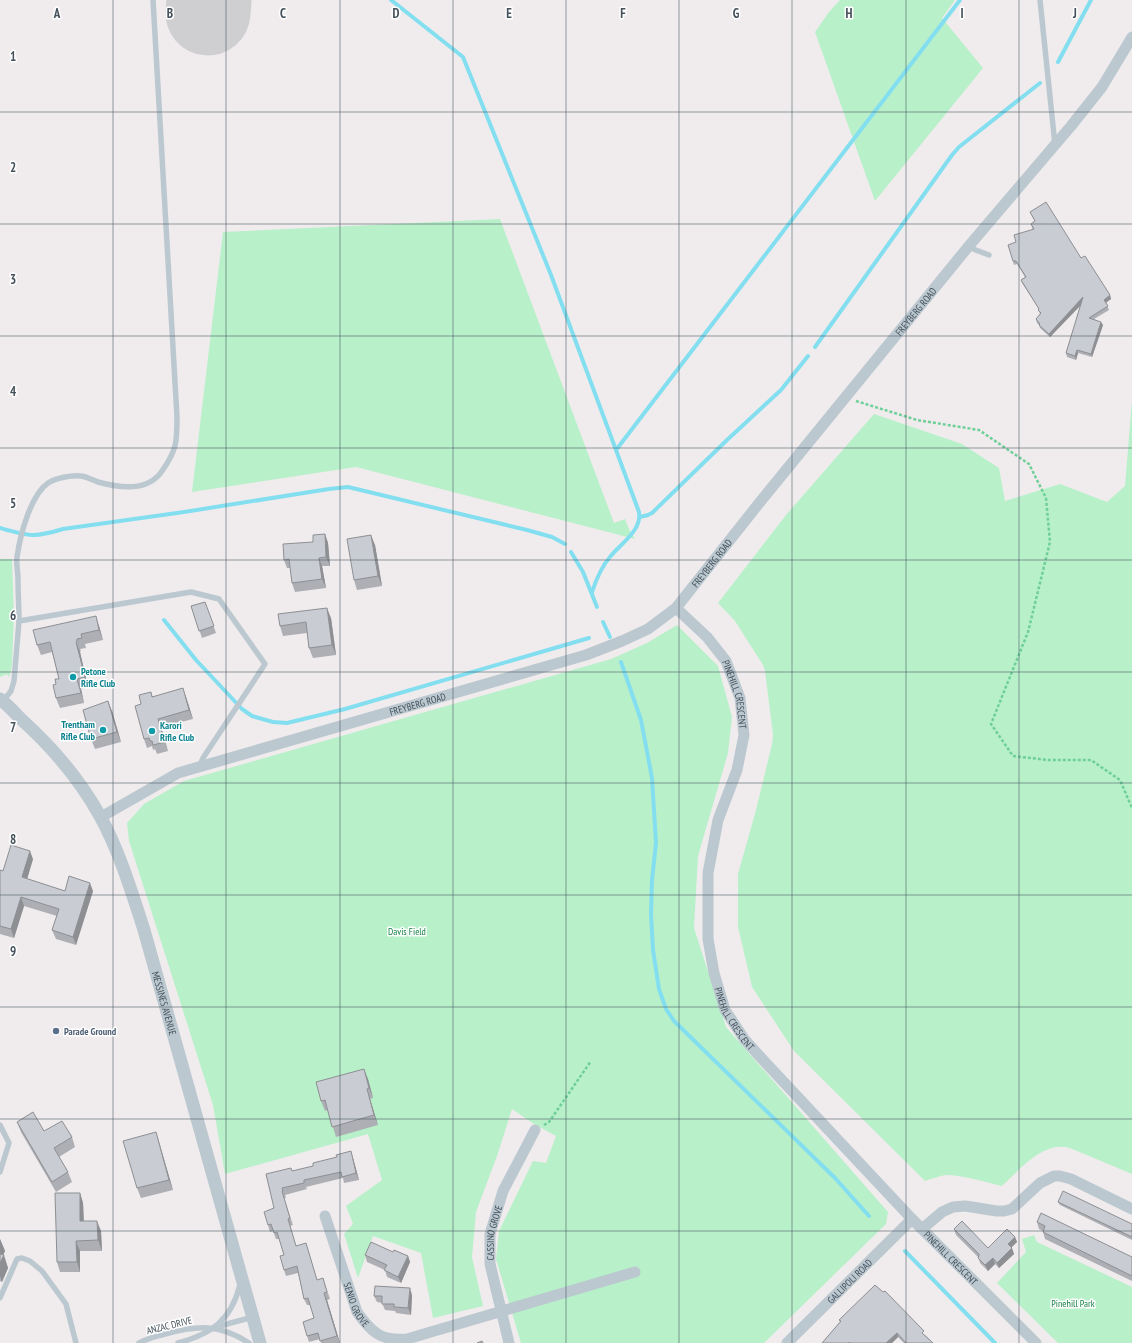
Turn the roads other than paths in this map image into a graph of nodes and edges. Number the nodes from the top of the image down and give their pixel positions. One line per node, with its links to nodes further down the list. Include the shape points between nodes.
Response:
1 (153, 0): 8 (lane, via 178,417 177,441 171,459 158,478 142,486 124,487 81,476 49,482 41,490 20,539 17,559)
2 (1040, 0): 4 (lane)
3 (1132, 37): 4 (street, FREYBERG ROAD, via 1102,87)
4 (1055, 145): 5 (street, FREYBERG ROAD)
5 (968, 247): 6 (lane); 7 (street, FREYBERG ROAD)
6 (989, 255)
7 (676, 608): 10 (street, FREYBERG ROAD, via 648,629 586,655); 17 (street, PINEHILL CRESCENT, via 707,637 726,661 740,698 744,735 737,770 718,820 708,873 708,939 714,973 725,1010 745,1040)
8 (19, 621): 9 (lane, via 14,681 11,692); 10 (lane, via 191,592 219,599 265,664)
9 (2, 700): 11 (street, MESSINES AVENUE, via 67,767)
10 (199, 768): 11 (street, FREYBERG ROAD, via 178,774)
11 (100, 817): 20 (street, MESSINES AVENUE, via 124,871 144,930)
12 (0, 1125): 14 (lane, via 9,1143)
13 (535, 1130): 22 (street, CASSINO GROVE, via 503,1191 490,1234 490,1264)
14 (0, 1172)
15 (1132, 1208): 18 (street, via 1071,1179 1054,1176 1040,1183 1012,1209 997,1211 965,1206 953,1207 942,1212)
16 (325, 1216): 22 (street, SENIO GROVE, via 357,1312 367,1326 380,1336 394,1340 407,1339)
17 (912, 1219): 18 (street, PINEHILL CRESCENT); 31 (street, GALLIPOLI ROAD)
18 (922, 1229): 32 (street, PINEHILL CRESCENT)
19 (635, 1272): 22 (street, SENIO GROVE)
20 (242, 1279): 23 (street, MESSINES AVENUE); 24 (lane, via 231,1309)
21 (0, 1298): 25 (lane, via 17,1259 25,1259 42,1271 66,1304)
22 (501, 1312): 30 (street, CASSINO GROVE)
23 (253, 1317): 24 (lane); 29 (street, MESSINES AVENUE)
24 (213, 1328): 26 (lane, ANZAC DRIVE, via 183,1329); 27 (lane, ANZAC DRIVE, via 198,1337); 28 (lane)
25 (76, 1343)
26 (139, 1343)
27 (178, 1343)
28 (249, 1343)
29 (260, 1343)
30 (509, 1343)
31 (787, 1343)
32 (1036, 1343)

